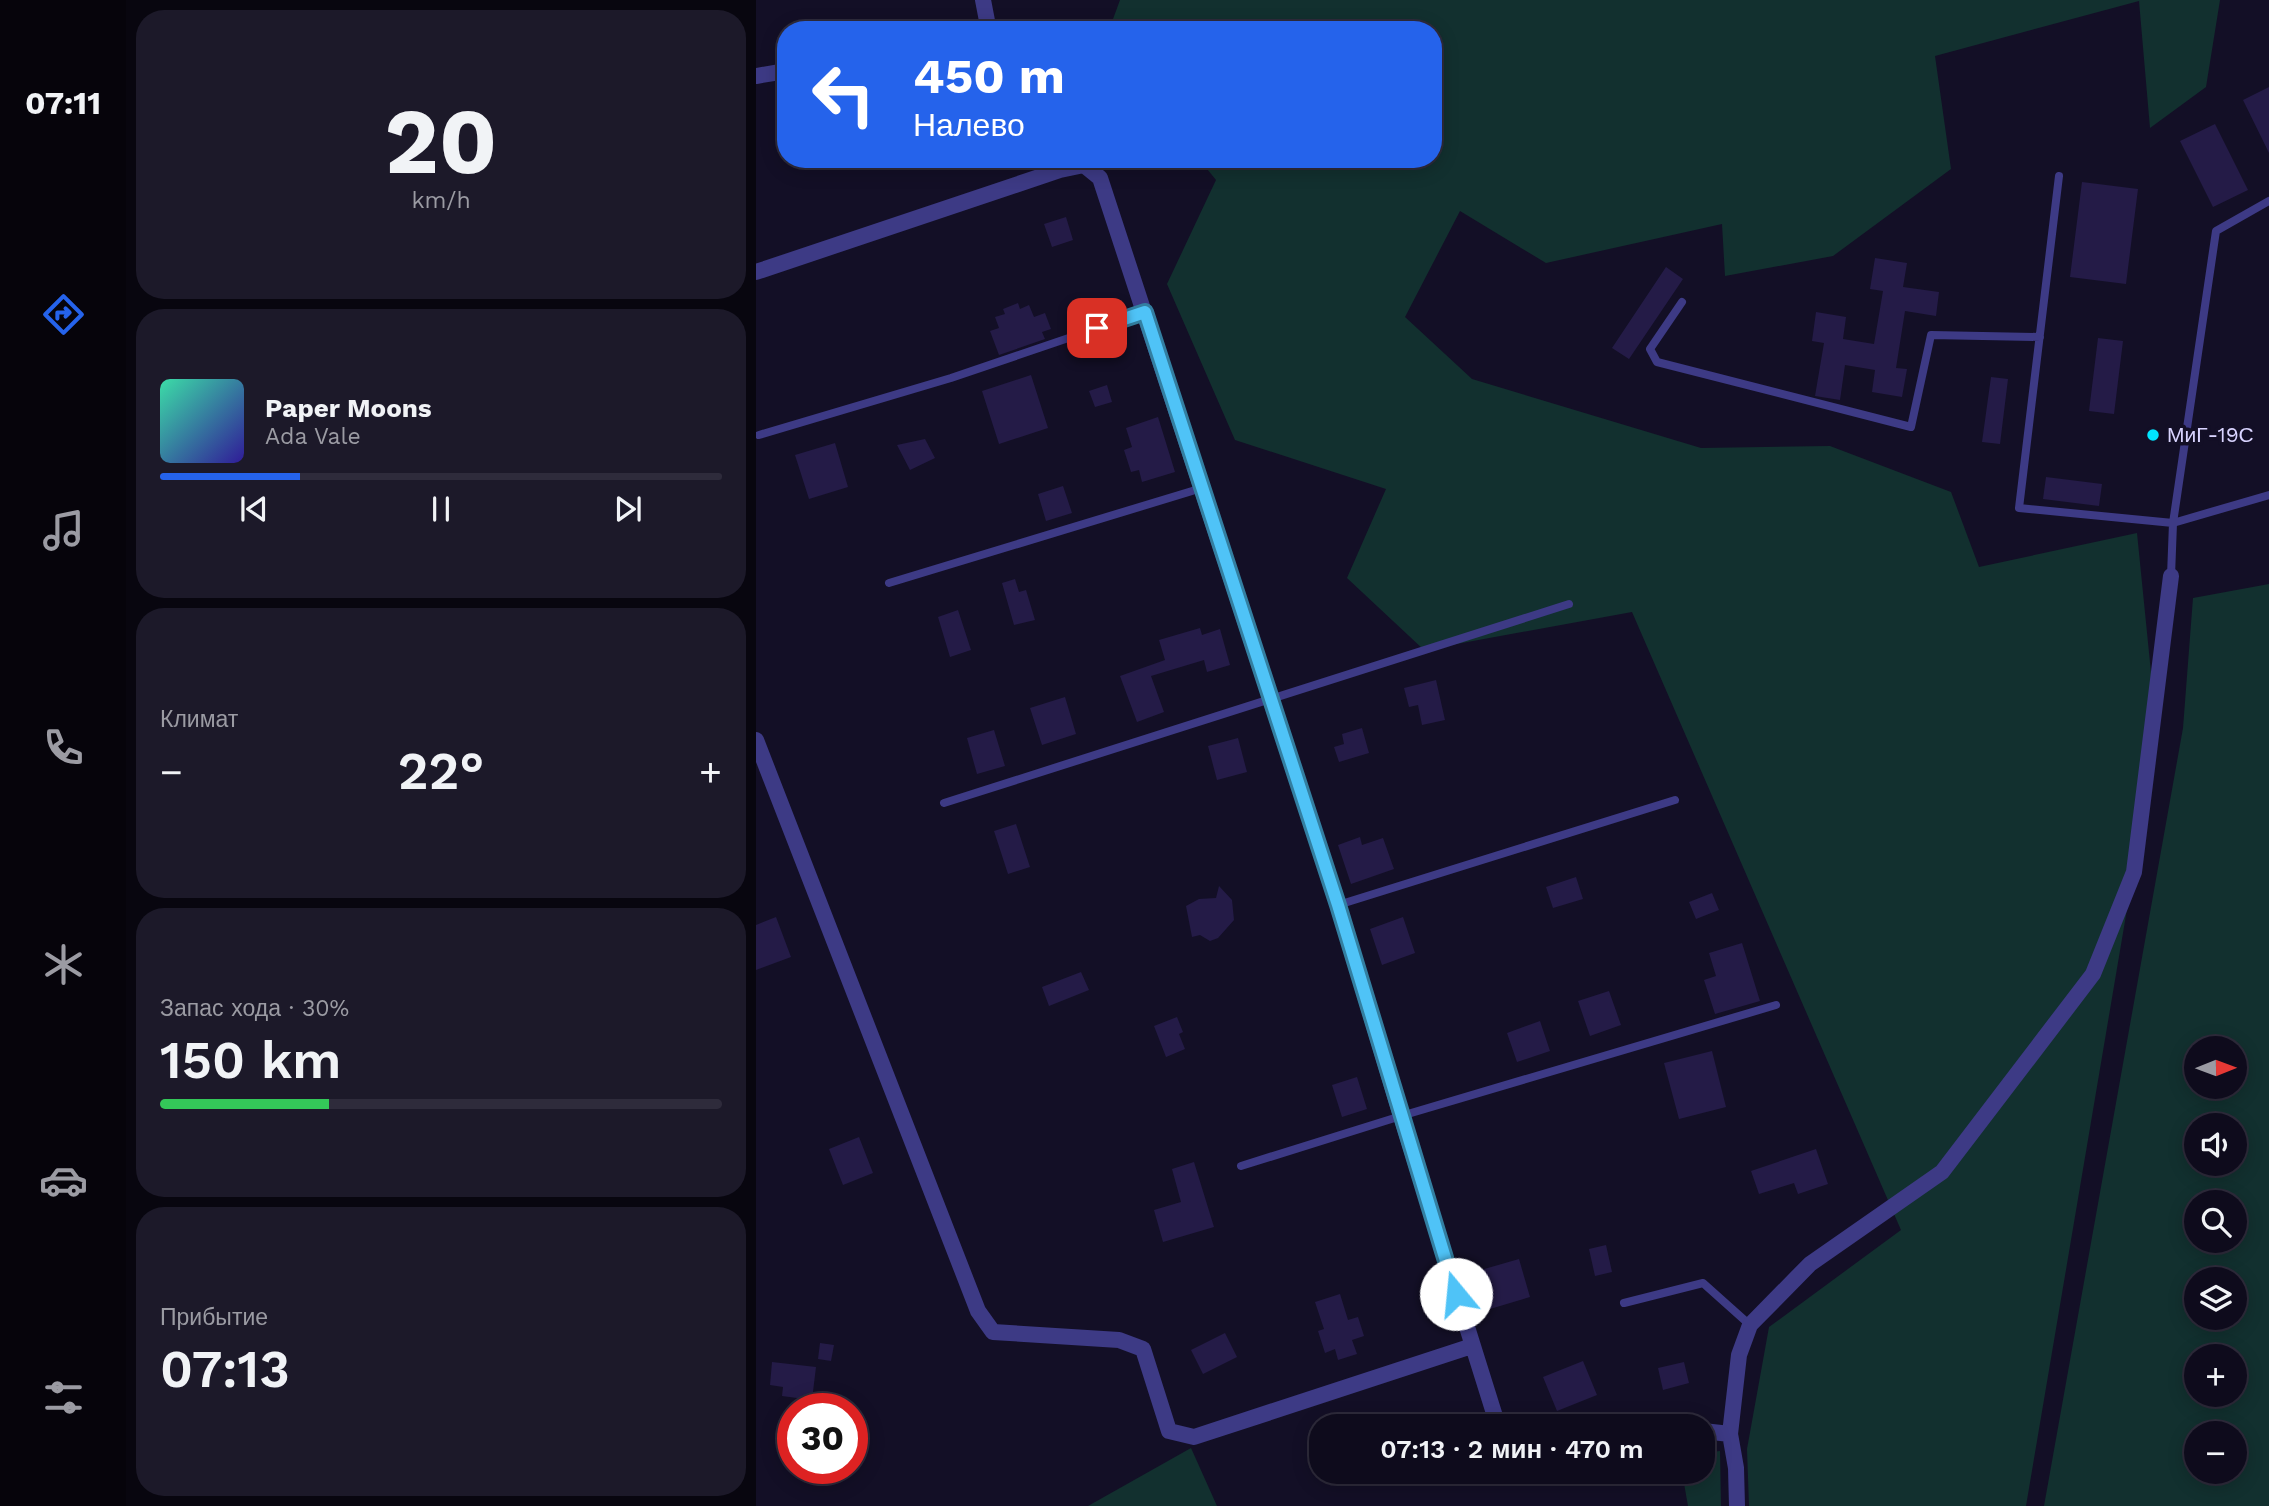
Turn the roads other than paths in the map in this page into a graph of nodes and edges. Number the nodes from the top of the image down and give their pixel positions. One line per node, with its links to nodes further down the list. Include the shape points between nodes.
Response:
1 (983, 0): 2 (street)
2 (987, 21)
3 (777, 72): 4 (street)
4 (756, 76)
5 (1052, 168): 8 (street)
6 (1070, 168): 8 (street)
7 (1088, 168): 13 (street, via 1100,178)
8 (1060, 170): 11 (street)
9 (2059, 176): 14 (lane)
10 (2269, 201): 18 (lane, via 2216,231)
11 (756, 272)
12 (1682, 302): 14 (lane, via 1650,349 1657,362 1912,427 1931,335)
13 (1145, 312): 15 (lane, via 951,378); 16 (street)
14 (2040, 338): 18 (lane, via 2019,508)
15 (759, 435)
16 (1202, 488): 20 (lane); 22 (street)
17 (2269, 495): 18 (lane)
18 (2173, 523): 19 (lane)
19 (2171, 576): 31 (street, via 2134,872 2093,974 1942,1172 1810,1264)
20 (889, 583)
21 (1569, 604): 22 (lane)
22 (1269, 698): 25 (lane); 26 (street)
23 (756, 740): 32 (street, via 978,1311 993,1332 1119,1340 1143,1349 1169,1431 1195,1437)
24 (1675, 800): 26 (lane)
25 (944, 803)
26 (1338, 905): 28 (street)
27 (1776, 1005): 28 (lane)
28 (1401, 1116): 29 (lane); 32 (street)
29 (1241, 1166)
30 (1624, 1303): 31 (lane, via 1703,1283)
31 (1750, 1325): 35 (street, via 1739,1355)
32 (1472, 1346): 33 (street)
33 (1494, 1414)
34 (1715, 1433): 35 (street)
35 (1730, 1434): 36 (street)
36 (1737, 1506)

